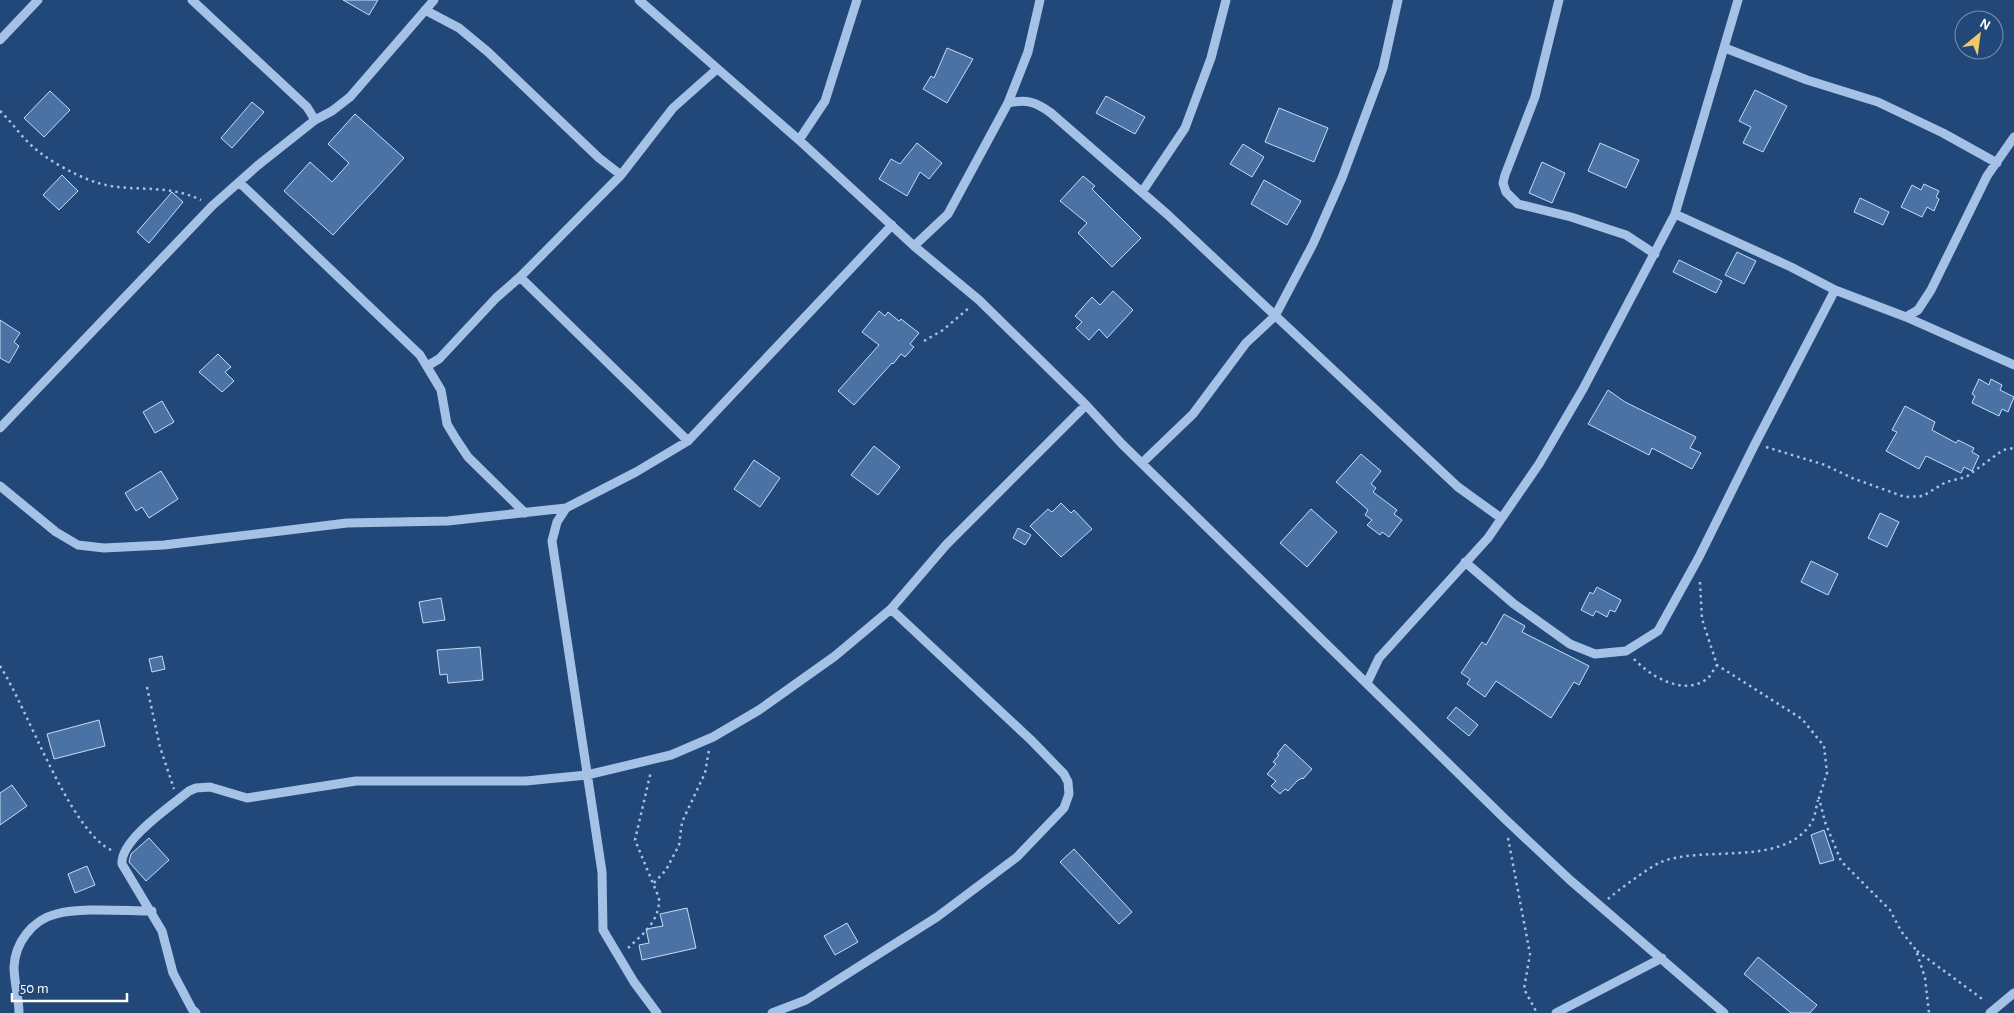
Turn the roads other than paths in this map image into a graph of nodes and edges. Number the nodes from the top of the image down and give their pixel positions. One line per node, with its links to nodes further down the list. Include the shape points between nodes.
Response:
1 (38, 0): 12 (street)
2 (192, 0): 16 (street, via 307,107)
3 (434, 0): 11 (street)
4 (639, 0): 14 (street)
5 (857, 0): 18 (street, via 825,101)
6 (1040, 0): 15 (street, via 1028,52)
7 (1226, 0): 22 (street, via 1211,58 1185,128)
8 (1398, 0): 29 (street, via 1383,68 1342,178 1313,244)
9 (1559, 0): 26 (street, via 1535,97 1504,175 1506,192 1518,204 1626,235)
10 (1738, 0): 13 (street)
11 (424, 10): 16 (street, via 350,97); 20 (street, via 459,28 488,52)
12 (0, 40)
13 (1725, 48): 19 (street, via 1807,80 1878,102); 23 (street)
14 (717, 69): 18 (street); 20 (street, via 673,108)
15 (1008, 103): 22 (street, via 1037,103); 25 (street, via 948,214)
16 (315, 120): 21 (street)
17 (2014, 137): 19 (street)
18 (799, 140): 24 (street)
19 (1997, 163): 30 (street, via 1987,176 1932,290 1918,310)
20 (621, 176): 27 (street)
21 (239, 182): 32 (street, via 406,341); 34 (street, via 212,206)
22 (1142, 192): 29 (street)
23 (1675, 214): 26 (street); 28 (street, via 1791,266)
24 (892, 225): 25 (street); 35 (street)
25 (914, 246): 33 (street, via 979,300)
26 (1654, 254): 40 (street, via 1573,406 1539,464)
27 (520, 277): 32 (street, via 439,358); 35 (street)
28 (1835, 290): 30 (street); 41 (street, via 1658,631 1626,651 1595,654 1570,644 1514,604)
29 (1275, 316): 36 (street, via 1246,343 1193,414); 40 (street, via 1458,487)
30 (1906, 317): 31 (street)
31 (2014, 365)
32 (427, 366): 39 (street, via 442,390 447,424 456,439 468,457)
33 (1086, 405): 36 (street); 42 (street, via 946,546)
34 (0, 428)
35 (688, 441): 38 (street)
36 (1142, 463): 43 (street)
37 (0, 486): 39 (street, via 56,532 78,545 104,548 164,546 347,523 448,521)
38 (566, 508): 39 (street); 44 (street, via 557,522 552,541)
39 (525, 513)
40 (1501, 518): 41 (street)
41 (1465, 562): 43 (street, via 1379,658)
42 (890, 609): 44 (street, via 835,656 759,710 713,737 655,760); 52 (street, via 1032,740 1064,774 1069,794 1064,808 1017,857 937,917 806,1000)
43 (1367, 683): 46 (street, via 1505,819)
44 (587, 775): 45 (street, via 526,781 356,781 247,798 203,787 189,791 127,845 122,855 126,871); 51 (street, via 602,872 603,930)
45 (152, 910): 49 (street, via 56,914 37,924 17,950 14,968); 50 (street, via 162,931 173,973)
46 (1662, 958): 53 (street); 54 (street)
47 (2014, 993): 48 (street)
48 (1995, 1011)
49 (20, 1013)
50 (196, 1013)
51 (657, 1013)
52 (772, 1013)
53 (1556, 1013)
54 (1724, 1013)

